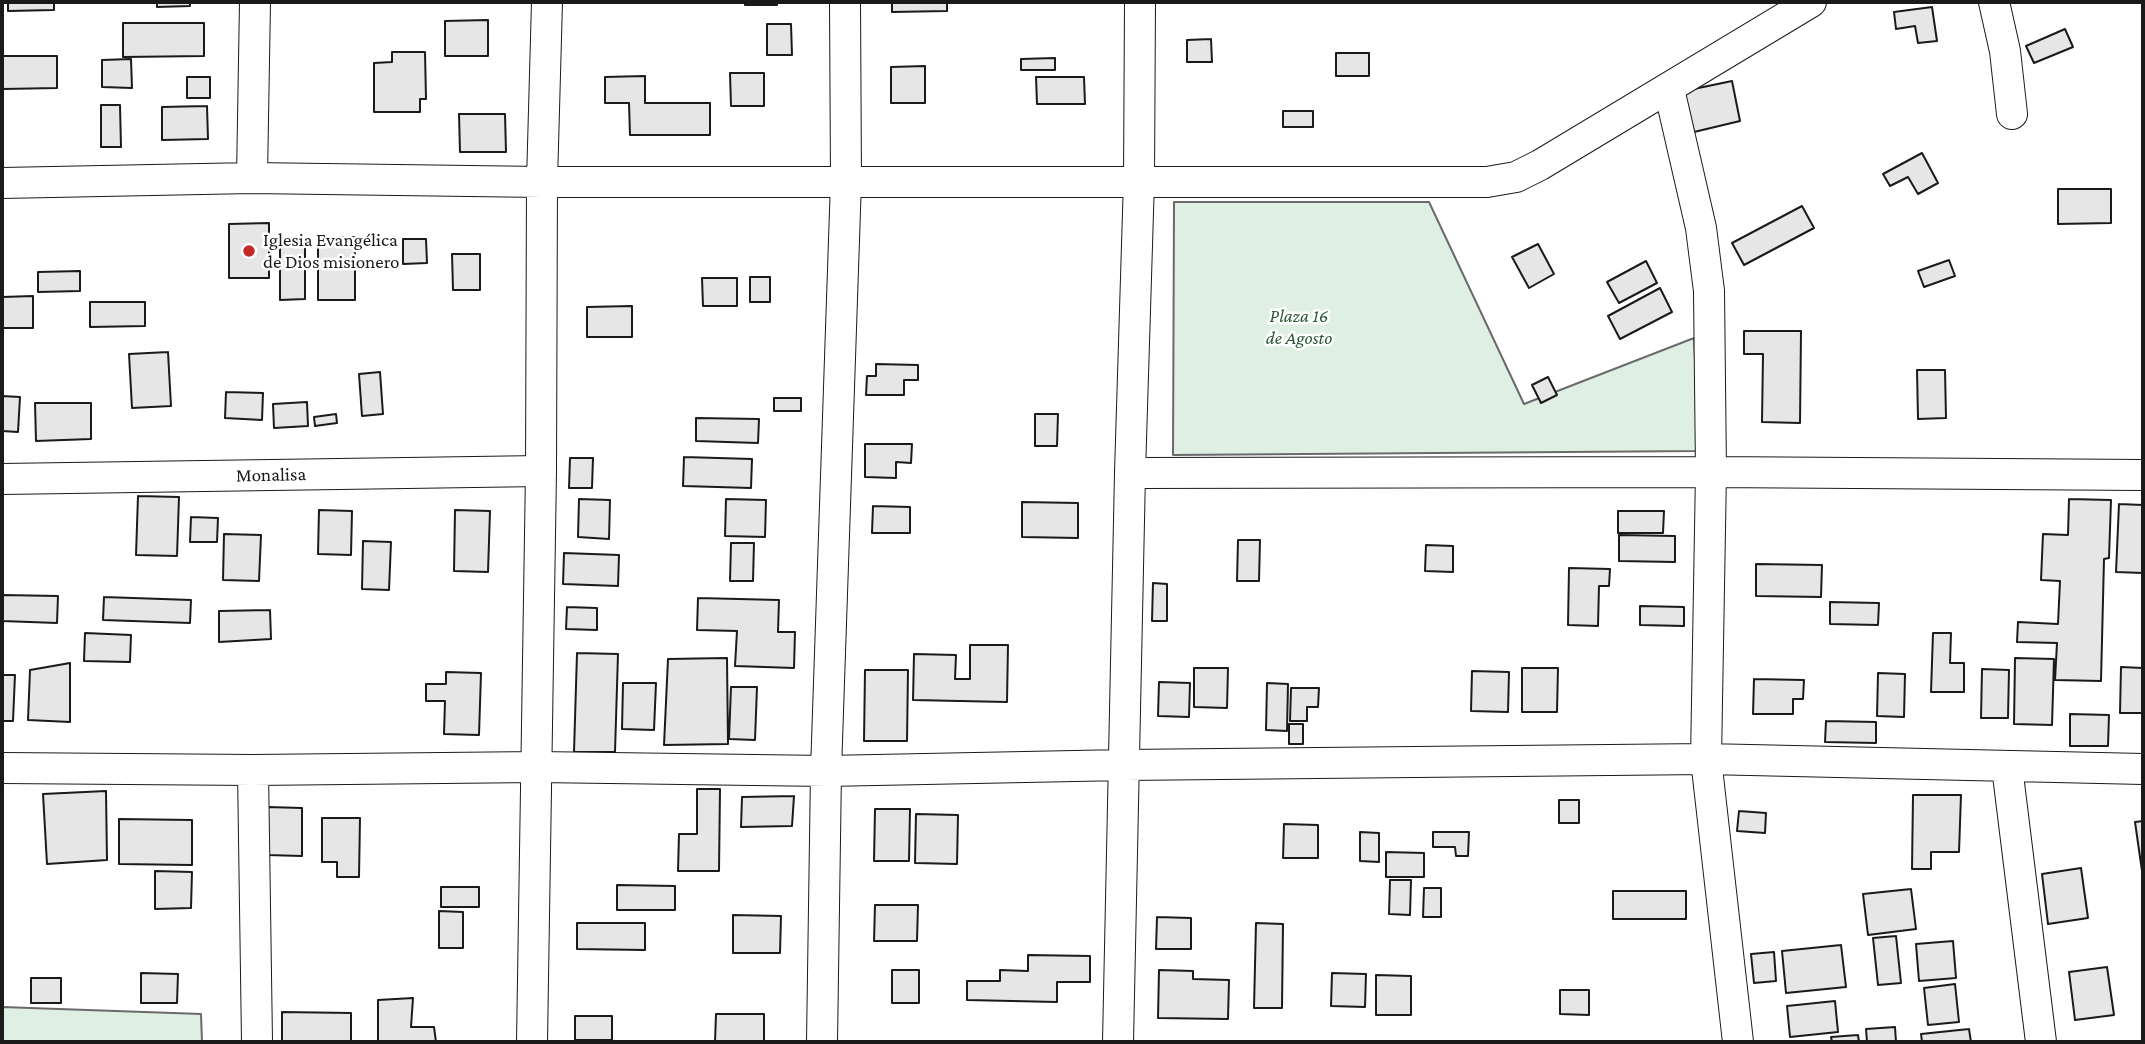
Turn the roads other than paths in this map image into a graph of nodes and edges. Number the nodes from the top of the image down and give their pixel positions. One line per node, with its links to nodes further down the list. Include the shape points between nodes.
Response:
1 (255, 2): 9 (street)
2 (547, 2): 12 (street)
3 (845, 2): 11 (street)
4 (1140, 2): 10 (street)
5 (1811, 2): 7 (street)
6 (1994, 2): 8 (street)
7 (1670, 89): 10 (street, via 1516,177 1487,182); 15 (street, via 1709,290)
8 (2012, 114)
9 (252, 178): 12 (street); 13 (street)
10 (1139, 180): 11 (street); 16 (street)
11 (846, 181): 12 (street); 26 (street)
12 (542, 182): 14 (street)
13 (2, 183)
14 (541, 471): 18 (street, Monalisa); 21 (street)
15 (1711, 472): 16 (street); 17 (street); 19 (street)
16 (1130, 473): 20 (street)
17 (2143, 475)
18 (2, 478)
19 (1706, 759): 20 (street); 22 (street); 31 (street)
20 (1124, 765): 26 (street); 30 (street)
21 (537, 767): 25 (street); 26 (street); 28 (street)
22 (2007, 767): 24 (street); 32 (street)
23 (2, 768): 25 (street)
24 (2143, 769)
25 (253, 770): 27 (street)
26 (826, 771): 29 (street)
27 (257, 1042)
28 (532, 1042)
29 (822, 1042)
30 (1118, 1042)
31 (1738, 1042)
32 (2041, 1042)

